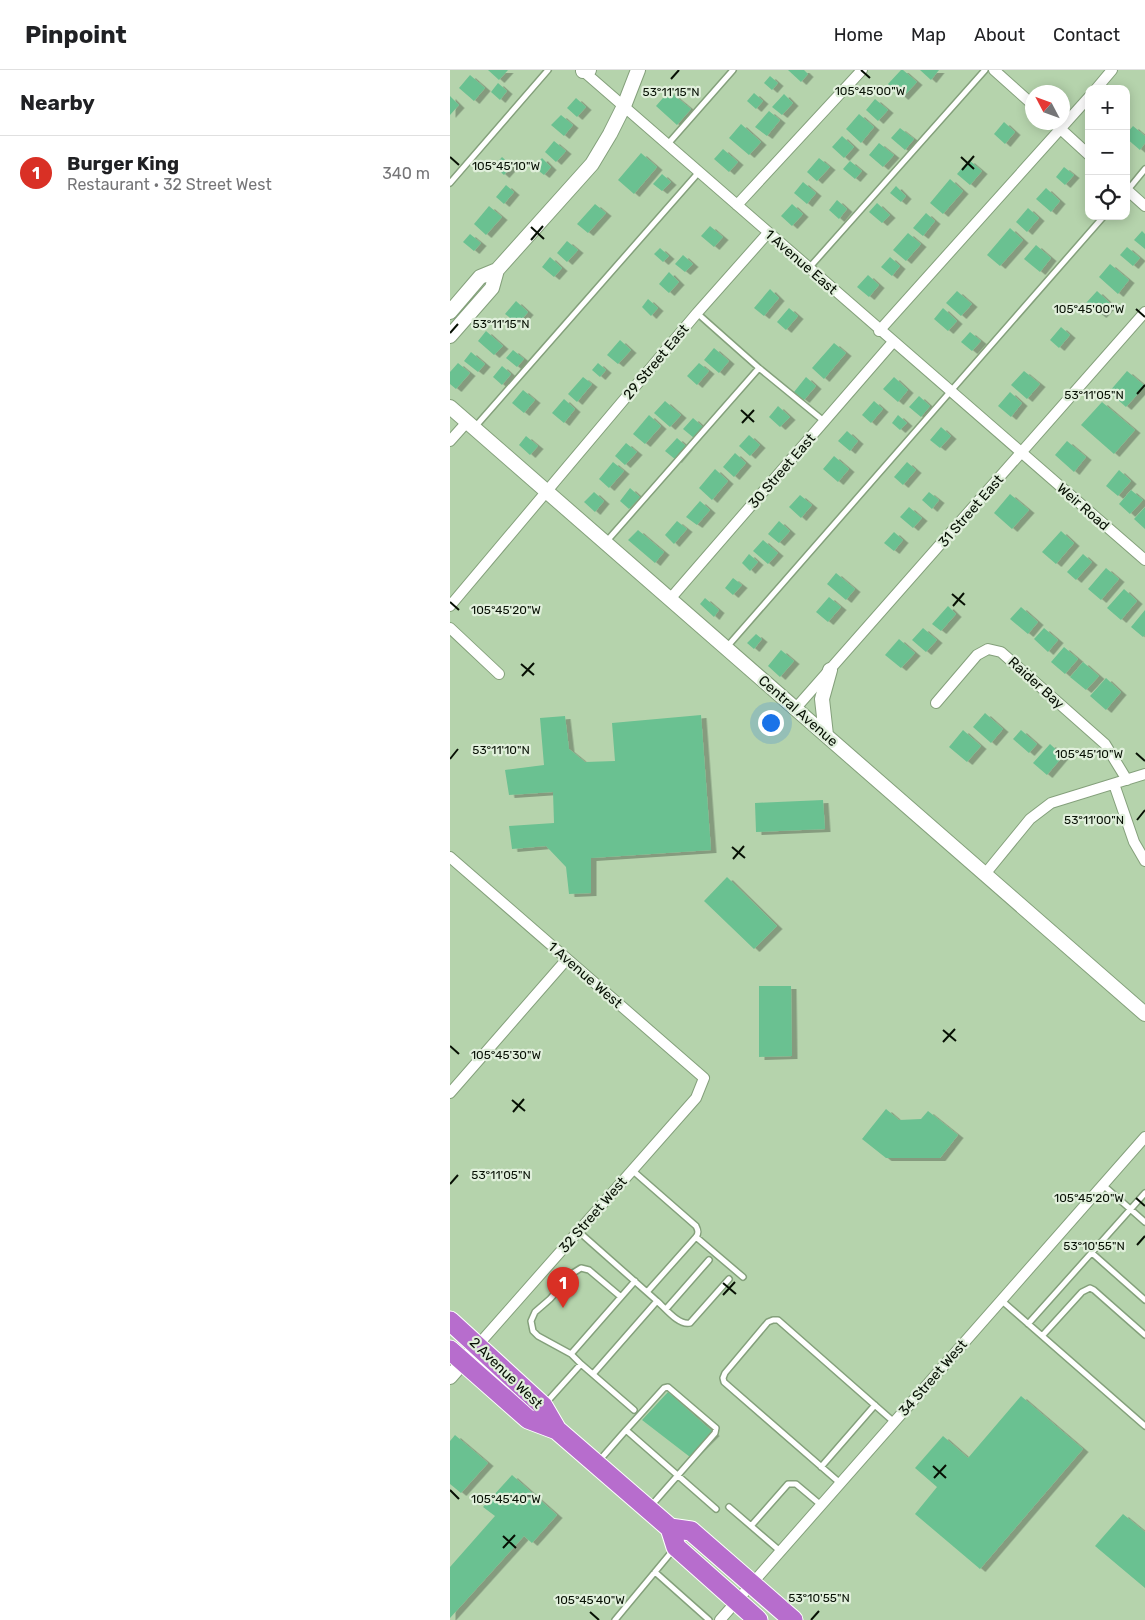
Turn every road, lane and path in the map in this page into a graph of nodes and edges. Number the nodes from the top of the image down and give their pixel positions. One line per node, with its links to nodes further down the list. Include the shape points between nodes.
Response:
1 (548, 70): 20 (lane)
2 (585, 70): 12 (street, 1 Avenue East)
3 (638, 70): 12 (street)
4 (733, 70): 16 (lane)
5 (862, 70): 23 (street)
6 (985, 70): 27 (lane)
7 (994, 70): 10 (street)
8 (1112, 70): 9 (street)
9 (1099, 85)
10 (1025, 98)
11 (1085, 101): 13 (street)
12 (624, 106): 16 (street, 1 Avenue East); 28 (street, via 592,164)
13 (1070, 114)
14 (1054, 130): 32 (street)
15 (1061, 130): 17 (street)
16 (667, 145): 19 (street, 1 Avenue East)
17 (1085, 151)
18 (1145, 169): 21 (lane)
19 (699, 172): 23 (street, 1 Avenue East); 39 (lane)
20 (450, 183)
21 (1130, 186)
22 (1130, 193): 24 (street)
23 (737, 205): 26 (street, 1 Avenue East)
24 (1145, 206)
25 (1101, 220): 36 (lane)
26 (768, 233): 27 (street, 1 Avenue East); 31 (street, 29 Street East)
27 (809, 268): 32 (street, 1 Avenue East)
28 (497, 270): 29 (street, via 480,277); 33 (street, via 492,288)
29 (450, 312)
30 (1145, 312): 41 (street, 31 Street East)
31 (697, 313): 35 (lane); 42 (street, 29 Street East)
32 (879, 330): 34 (street, 1 Avenue East)
33 (450, 336)
34 (893, 342): 36 (street, 1 Avenue East); 38 (street, 30 Street East)
35 (759, 368): 38 (lane); 43 (lane)
36 (951, 392): 41 (street, 1 Avenue East); 48 (lane)
37 (450, 407): 39 (street, Central Avenue)
38 (825, 422): 45 (street, 30 Street East)
39 (470, 425): 40 (street); 42 (street, Central Avenue)
40 (450, 441)
41 (1021, 454): 44 (street, Weir Road); 49 (street, 31 Street East)
42 (546, 491): 43 (street, Central Avenue); 46 (street, 29 Street East)
43 (605, 543): 45 (street, Central Avenue)
44 (1145, 560)
45 (670, 599): 48 (street, Central Avenue)
46 (450, 606)
47 (450, 628): 50 (street)
48 (726, 648): 52 (street, Central Avenue)
49 (830, 670): 52 (street, 31 Street East); 53 (street, via 822,699)
50 (500, 674)
51 (936, 703): 55 (street, Raider Bay, via 977,655 988,649 1001,652 1105,744)
52 (795, 708): 53 (street, Central Avenue)
53 (826, 735): 59 (street, Central Avenue)
54 (1145, 774): 55 (street)
55 (1127, 780): 56 (street)
56 (1114, 784): 58 (street, via 1134,842); 59 (street, via 1051,803 1030,819)
57 (450, 858): 60 (street, 1 Avenue West)
58 (1145, 861)
59 (984, 874): 61 (street, Central Avenue)
60 (567, 959): 62 (street); 63 (street, 1 Avenue West, via 704,1078)
61 (1145, 1014)
62 (450, 1093)
63 (696, 1098): 65 (street, 32 Street West)
64 (1145, 1137): 66 (street, 34 Street West)
65 (632, 1170): 70 (street, 32 Street West); 71 (lane, via 696,1226)
66 (1103, 1185): 68 (lane); 79 (street, 34 Street West)
67 (1145, 1193): 68 (lane)
68 (1131, 1209): 69 (lane); 72 (lane)
69 (1145, 1222)
70 (578, 1232): 76 (lane); 87 (street, 32 Street West)
71 (696, 1237): 74 (lane); 77 (lane)
72 (1092, 1253): 80 (lane); 84 (lane)
73 (708, 1260): 82 (lane)
74 (742, 1277)
75 (729, 1279): 82 (lane, via 690,1323 681,1323)
76 (635, 1281): 77 (lane); 78 (lane)
77 (648, 1292): 81 (lane)
78 (621, 1297): 88 (lane); 88 (lane, via 589,1270 582,1268 573,1272 535,1312 531,1321 538,1336)
79 (1001, 1300): 84 (lane); 96 (street, 34 Street West)
80 (1145, 1300)
81 (657, 1301): 82 (lane); 91 (lane)
82 (666, 1309)
83 (450, 1321): 87 (highway, 2 Avenue West)
84 (1028, 1324): 86 (lane)
85 (1145, 1335): 86 (lane, via 1090,1288 1082,1292)
86 (1042, 1336): 97 (lane)
87 (478, 1345): 89 (street, 32 Street West); 94 (highway, 2 Avenue West)
88 (571, 1354): 90 (lane)
89 (456, 1356): 92 (street, 32 Street West); 98 (highway, 2 Avenue West, via 528,1419)
90 (581, 1364): 91 (lane); 94 (lane)
91 (593, 1374): 95 (lane)
92 (450, 1376)
93 (875, 1405): 96 (lane); 101 (lane); 101 (lane, via 778,1320 768,1322 725,1373 724,1382)
94 (543, 1406): 98 (highway, 2 Avenue West)
95 (634, 1410)
96 (894, 1422): 103 (street, 34 Street West)
97 (1144, 1424)
98 (557, 1430): 100 (highway, 2 Avenue West)
99 (626, 1430): 100 (lane); 102 (lane); 102 (lane, via 668,1386 716,1428)
100 (596, 1464): 106 (highway, 2 Avenue West)
101 (821, 1466): 103 (lane)
102 (678, 1475): 106 (lane); 107 (lane)
103 (840, 1483): 104 (street, 34 Street West)
104 (822, 1505): 108 (lane, via 796,1484 790,1483); 111 (street, 34 Street West)
105 (730, 1507): 108 (lane)
106 (648, 1509): 109 (highway, 2 Avenue West)
107 (716, 1509)
108 (751, 1526): 111 (lane)
109 (670, 1528): 110 (highway); 113 (highway, 2 Avenue West, via 691,1531)
110 (676, 1547): 112 (lane); 114 (highway)
111 (780, 1552): 113 (street, 34 Street West)
112 (655, 1572): 115 (lane); 116 (lane)
113 (752, 1584): 114 (street, 34 Street West); 119 (highway, 2 Avenue West)
114 (737, 1601): 117 (street, 34 Street West); 118 (highway)
115 (615, 1620)
116 (710, 1620)
117 (720, 1620)
118 (758, 1620)
119 (793, 1620)

